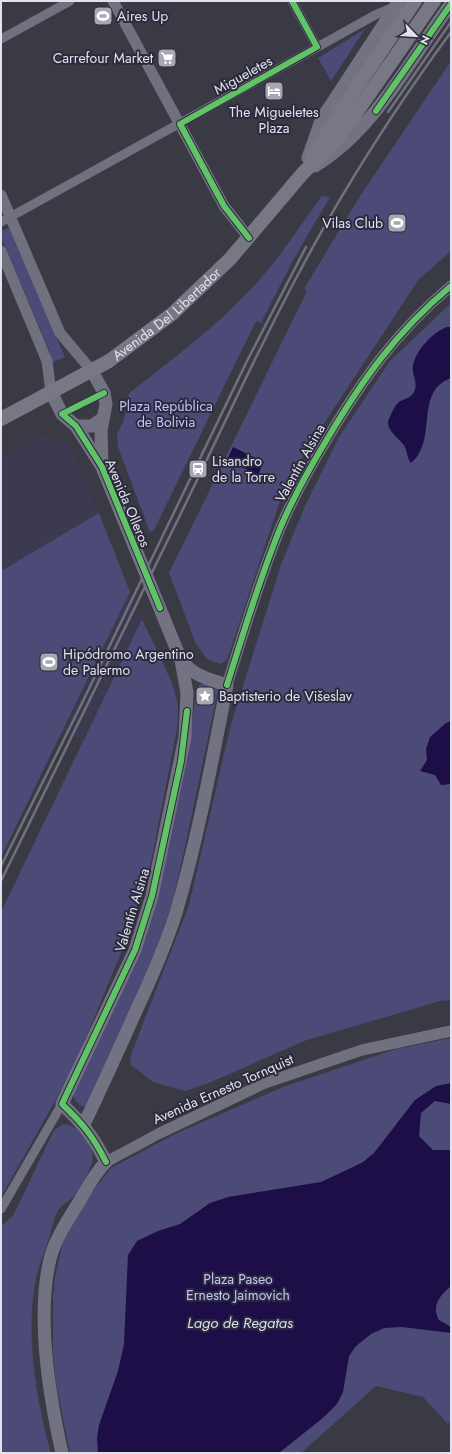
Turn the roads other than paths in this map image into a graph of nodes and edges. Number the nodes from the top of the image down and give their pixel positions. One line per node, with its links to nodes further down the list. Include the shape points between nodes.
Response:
1 (70, 1): 8 (street)
2 (113, 1): 10 (street)
3 (292, 1): 9 (street)
4 (415, 1): 11 (main road, Avenida Del Libertador, via 324,136)
5 (434, 1): 11 (main road, Avenida Del Libertador, via 347,126)
6 (396, 4): 9 (street, Migueletes); 11 (main road, Avenida Del Libertador, via 322,118)
7 (451, 4): 11 (main road, Avenida Del Libertador, via 376,111 359,131 343,147)
8 (1, 40)
9 (317, 47): 10 (street, Migueletes)
10 (180, 124): 13 (street, Migueletes); 14 (street, via 224,206)
11 (303, 173): 14 (main road, Avenida Del Libertador)
12 (1, 195): 13 (street, Avenida Olleros)
13 (5, 220): 17 (street, Avenida Olleros, via 60,333)
14 (249, 238): 17 (main road, Avenida Del Libertador, via 210,280 172,314)
15 (1, 251): 18 (street, Avenida Olleros, via 47,361)
16 (451, 286): 25 (street, Valentín Alsina, via 410,323 383,353 310,467 274,543)
17 (92, 371): 18 (main road, Avenida Del Libertador); 19 (main road, Avenida Olleros, via 104,393 106,404)
18 (51, 392): 20 (main road, Avenida Del Libertador); 21 (main road, Avenida Olleros, via 62,414)
19 (103, 418): 21 (main road, via 92,426); 22 (main road, Avenida Olleros, via 100,444)
20 (1, 419)
21 (76, 426): 22 (main road, Avenida Olleros)
22 (102, 467): 23 (main road, Avenida Olleros)
23 (182, 660): 24 (main road, Avenida Olleros, via 191,670); 26 (main road, Valentín Alsina)
24 (207, 678): 25 (main road, Avenida Olleros); 26 (main road, via 195,681)
25 (228, 685): 29 (main road, Valentín Alsina, via 192,847 163,950)
26 (187, 693): 28 (main road, Valentín Alsina, via 180,761 150,902 135,950)
27 (451, 1031): 30 (street, Avenida Ernesto Tornquist, via 362,1050 265,1083 160,1132)
28 (62, 1104): 29 (main road); 31 (street)
29 (84, 1124): 30 (main road)
30 (106, 1162): 32 (main road, via 93,1177 58,1237 50,1259 45,1319 49,1381)
31 (1, 1209)
32 (62, 1453)

